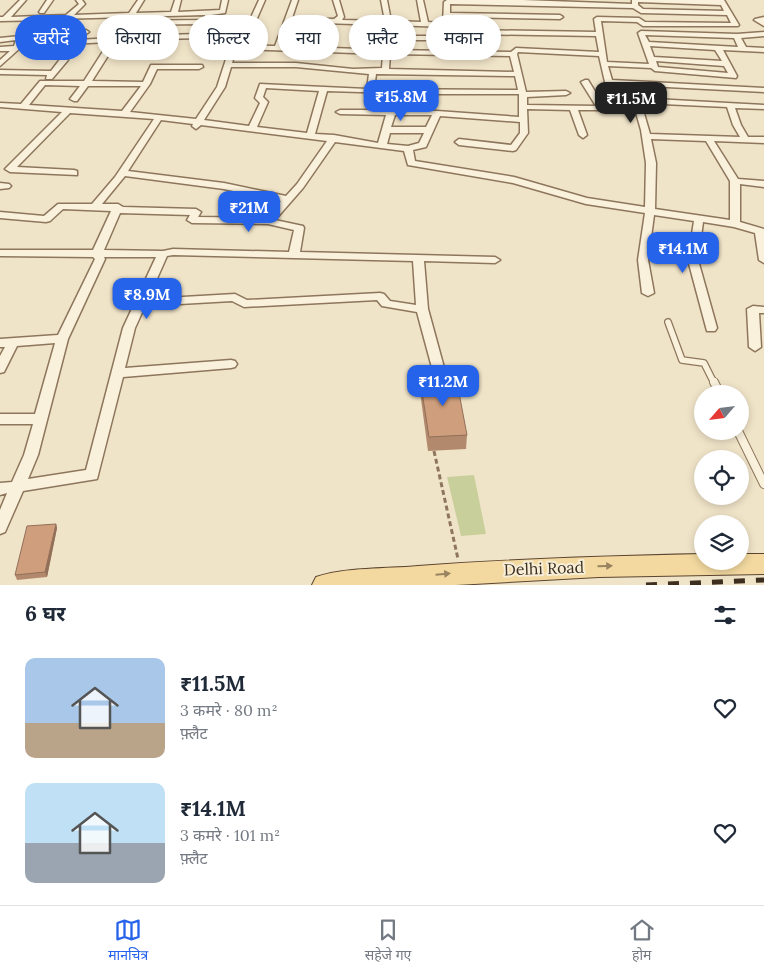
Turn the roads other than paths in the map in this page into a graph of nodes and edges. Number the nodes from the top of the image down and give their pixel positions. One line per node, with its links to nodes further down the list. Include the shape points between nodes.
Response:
1 (23, 0): 30 (street)
2 (50, 0): 16 (street, via 42,12)
3 (80, 0): 16 (street, via 82,4)
4 (140, 0): 19 (street)
5 (178, 0): 20 (street)
6 (225, 0): 17 (street, via 223,12)
7 (262, 0): 23 (street)
8 (295, 0): 24 (street)
9 (336, 0): 32 (street)
10 (384, 0): 25 (street)
11 (420, 0): 36 (street)
12 (722, 1): 14 (street); 18 (street)
13 (520, 2): 15 (street); 26 (street, via 447,2)
14 (635, 2): 15 (street); 18 (street, via 641,11)
15 (594, 5): 33 (street)
16 (75, 10): 21 (street)
17 (208, 13): 20 (street)
18 (729, 13): 33 (street, via 736,24 643,24 639,20)
19 (132, 14): 20 (street); 22 (street)
20 (174, 14)
21 (70, 15)
22 (87, 15)
23 (255, 15)
24 (290, 15)
25 (386, 15)
26 (446, 15)
27 (501, 15): 28 (street)
28 (531, 15): 29 (street); 38 (street)
29 (560, 17)
30 (2, 19): 31 (street)
31 (15, 19)
32 (339, 19)
33 (597, 19): 39 (street)
34 (764, 19): 37 (street, via 757,20)
35 (416, 24): 36 (street)
36 (425, 24)
37 (764, 24)
38 (534, 33): 39 (street); 42 (street); 53 (street)
39 (599, 34): 57 (street)
40 (764, 34): 41 (street)
41 (736, 36): 45 (street, via 641,34); 51 (street)
42 (416, 37)
43 (15, 38): 44 (street)
44 (0, 40)
45 (646, 44): 47 (street); 62 (street)
46 (15, 48): 48 (street)
47 (718, 48): 51 (street); 65 (street)
48 (0, 49)
49 (268, 49): 50 (street)
50 (278, 49)
51 (743, 49): 54 (street)
52 (15, 50): 63 (street)
53 (540, 50): 56 (street, via 516,50); 57 (street)
54 (764, 50)
55 (416, 52): 56 (street)
56 (513, 54): 71 (street)
57 (602, 54): 64 (street)
58 (64, 60): 70 (street)
59 (102, 60): 74 (street)
60 (229, 60): 66 (street)
61 (387, 60): 68 (street, via 386,70)
62 (653, 62): 64 (street); 65 (street); 65 (street, via 655,69 733,76)
63 (0, 64)
64 (604, 64): 76 (street, via 609,82)
65 (727, 64)
66 (228, 65): 68 (street); 98 (street, via 222,87)
67 (198, 67): 75 (street, via 154,67)
68 (382, 70): 71 (street); 78 (street, via 373,72)
69 (0, 72): 70 (street)
70 (52, 73): 73 (street)
71 (517, 74): 80 (street)
72 (585, 82): 83 (street)
73 (43, 83): 74 (street); 87 (street)
74 (84, 84): 75 (street); 82 (street)
75 (146, 84): 95 (street)
76 (764, 90)
77 (323, 91): 102 (street)
78 (370, 91): 79 (street); 99 (street, via 263,86 259,98 264,102)
79 (399, 91): 80 (street); 93 (street)
80 (522, 93): 81 (street); 88 (street)
81 (566, 93)
82 (74, 99)
83 (597, 100): 84 (street); 90 (street, via 602,108)
84 (636, 100): 86 (street); 104 (street)
85 (0, 105): 87 (street)
86 (730, 105): 89 (street); 108 (street)
87 (23, 107): 91 (street)
88 (523, 107): 90 (street); 97 (street)
89 (764, 107)
90 (573, 108): 103 (street)
91 (68, 110): 95 (street); 114 (street)
92 (340, 112): 93 (street)
93 (392, 113): 94 (street); 100 (street)
94 (437, 113): 97 (street); 101 (street)
95 (124, 115): 96 (street)
96 (160, 117): 98 (street); 116 (street)
97 (524, 120): 110 (street, via 524,133 513,148)
98 (200, 124): 99 (street); 105 (street)
99 (252, 129): 102 (street)
100 (386, 130): 101 (street); 111 (street)
101 (430, 130): 112 (street, via 423,145)
102 (311, 135): 106 (street)
103 (584, 135)
104 (646, 136): 107 (street); 122 (street, via 651,163)
105 (192, 137)
106 (334, 138): 111 (street); 119 (street)
107 (709, 139): 108 (street); 117 (street)
108 (746, 140): 109 (street)
109 (764, 140)
110 (459, 142)
111 (382, 145): 112 (street)
112 (408, 149): 122 (street, via 411,163 514,180 586,200)
113 (0, 168): 114 (street)
114 (10, 169): 115 (street)
115 (74, 173)
116 (122, 173): 119 (street, via 224,186); 120 (street)
117 (735, 181): 118 (street); 126 (street)
118 (764, 184)
119 (288, 199): 125 (street)
120 (94, 207): 121 (street, via 118,207); 123 (street, via 61,206 46,219)
121 (116, 210): 125 (street, via 196,212 192,220); 132 (street)
122 (650, 211): 124 (street); 135 (street, via 643,260)
123 (0, 215)
124 (698, 218): 126 (street); 140 (street, via 693,260)
125 (268, 221): 130 (street, via 299,228)
126 (735, 224): 127 (street)
127 (762, 232): 134 (street)
128 (0, 253): 132 (street)
129 (163, 254): 130 (street); 132 (street); 136 (street)
130 (294, 255): 131 (street)
131 (418, 258): 133 (street); 137 (street)
132 (97, 260): 141 (street)
133 (495, 260)
134 (764, 260)
135 (648, 294)
136 (140, 303): 137 (street, via 234,297 244,304 380,296 386,304); 146 (street, via 128,328)
137 (422, 309): 147 (street)
138 (764, 310): 143 (street, via 753,309)
139 (668, 322): 148 (lane, via 682,360 704,363)
140 (711, 328)
141 (62, 339): 142 (street); 150 (street)
142 (6, 343): 145 (street)
143 (755, 347)
144 (231, 364): 146 (street)
145 (0, 368)
146 (117, 373): 153 (street, via 92,475)
147 (440, 375)
148 (715, 385)
149 (0, 419): 150 (street)
150 (41, 419): 153 (street)
151 (742, 440): 152 (lane)
152 (764, 484)
153 (17, 488): 154 (street); 155 (street)
154 (0, 489)
155 (0, 528)
156 (764, 564): 157 (main road, Delhi Road, one-way to 156, via 462,573 617,565)
157 (325, 585)

